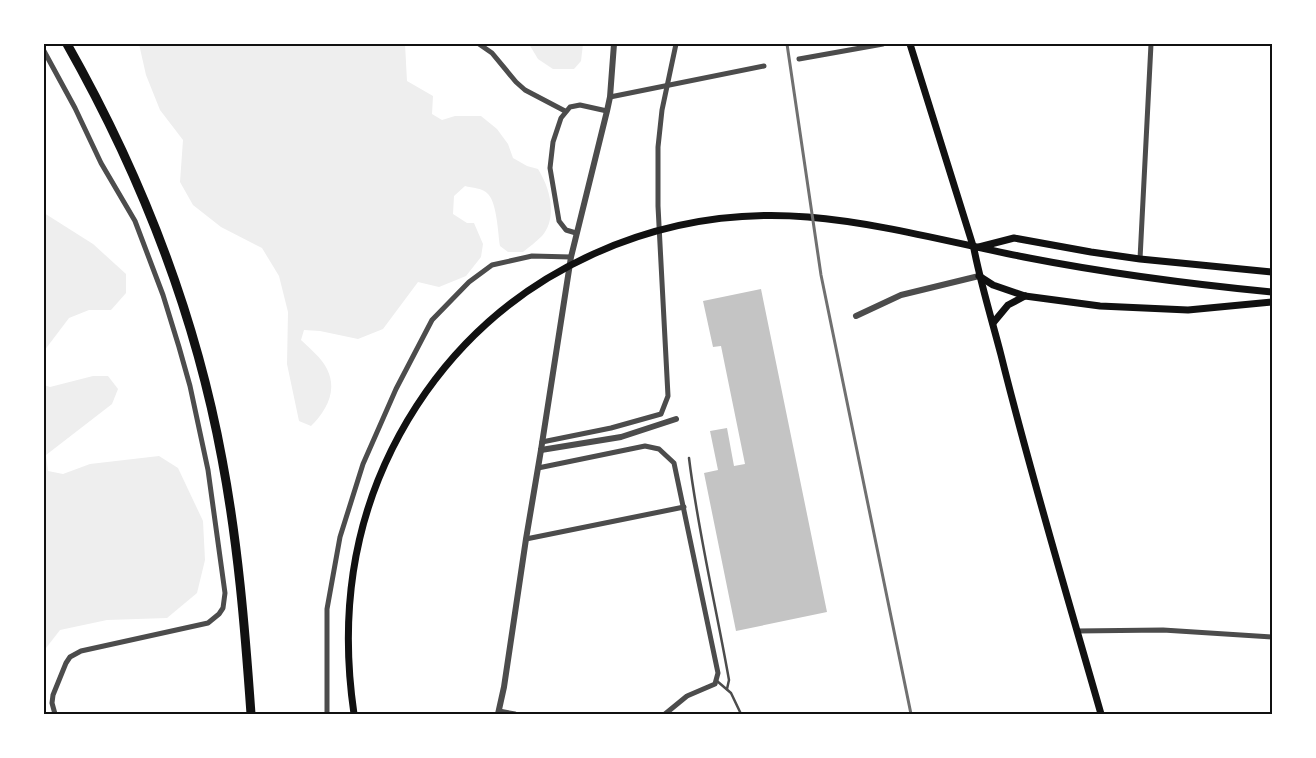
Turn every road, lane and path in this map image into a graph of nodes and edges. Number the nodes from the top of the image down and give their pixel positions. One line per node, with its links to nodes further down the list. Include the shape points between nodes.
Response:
1 (67, 44): 40 (highway, via 131,168 186,315 206,387 234,535)
2 (479, 44): 13 (street, via 492,53 525,90)
3 (614, 44): 12 (street)
4 (676, 44): 11 (street)
5 (883, 44): 9 (street)
6 (910, 44): 16 (main road)
7 (1152, 44): 18 (street)
8 (44, 51): 39 (street, via 101,162 129,208 163,295 202,443 225,593 223,608 208,623 81,651 70,657 53,695)
9 (799, 59)
10 (764, 66): 11 (street)
11 (667, 85): 12 (street); 27 (street, via 658,147 658,206 668,396 661,414)
12 (610, 97): 14 (street)
13 (565, 111): 14 (street, via 580,105); 15 (street, via 553,142 550,168 559,221 566,230)
14 (607, 111): 15 (street)
15 (576, 232): 17 (street)
16 (974, 249): 18 (main road, via 1014,238); 20 (main road)
17 (571, 257): 27 (street); 41 (street, via 532,256 492,265 432,320 396,389 363,464 340,537 327,609)
18 (1140, 259): 19 (main road)
19 (1272, 272)
20 (979, 276): 22 (main road, via 993,285); 24 (street, via 901,296); 25 (main road)
21 (1272, 292): 42 (main road, via 1118,274 862,224 784,216 732,217 671,227 613,245 580,260 493,318 454,356 408,420 394,446 380,475 357,548 350,596 348,652)
22 (1025, 296): 23 (main road, via 1100,306 1188,310); 25 (main road, via 1008,305)
23 (1272, 302)
24 (856, 316)
25 (993, 323): 33 (main road, via 1025,451)
26 (676, 419): 28 (street, via 621,437)
27 (542, 442): 28 (street)
28 (541, 450): 30 (street)
29 (689, 458): 36 (lane, via 695,508 729,680)
30 (538, 468): 31 (street, via 650,446 674,463); 32 (street)
31 (684, 507): 32 (street); 35 (street)
32 (526, 538): 38 (street)
33 (1077, 631): 34 (street, via 1163,630); 46 (main road)
34 (1272, 637)
35 (717, 681): 36 (lane); 37 (street, via 687,696)
36 (727, 689): 45 (lane)
37 (671, 711): 44 (street)
38 (498, 713): 43 (street)
39 (55, 714)
40 (251, 714)
41 (328, 714)
42 (354, 714)
43 (515, 714)
44 (665, 714)
45 (741, 714)
46 (1101, 714)

